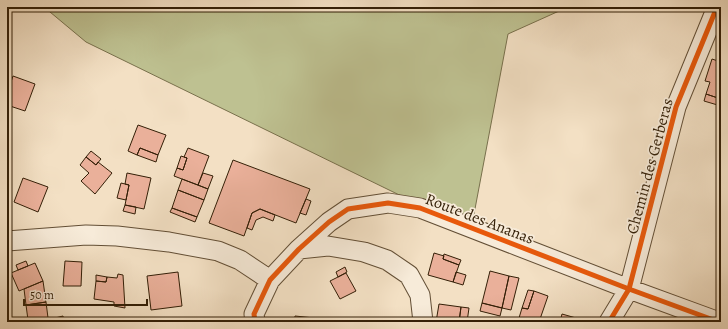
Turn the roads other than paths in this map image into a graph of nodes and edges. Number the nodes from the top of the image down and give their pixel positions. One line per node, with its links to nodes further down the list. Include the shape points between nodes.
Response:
1 (717, 7): 5 (street, Chemin des Gerberas, via 676,107)
2 (7, 241): 4 (street, via 86,235 169,242 218,251 240,260)
3 (298, 249): 4 (street, Route des Ananas); 5 (street, Route des Ananas, via 348,209 388,203 420,208); 7 (street, via 328,246 364,252 387,260 409,275 420,295)
4 (270, 280): 6 (street, Route des Ananas, via 254,314)
5 (629, 289): 8 (street, Chemin des Gerberas); 9 (street, Route des Ananas)
6 (255, 322)
7 (423, 322)
8 (609, 322)
9 (719, 322)

